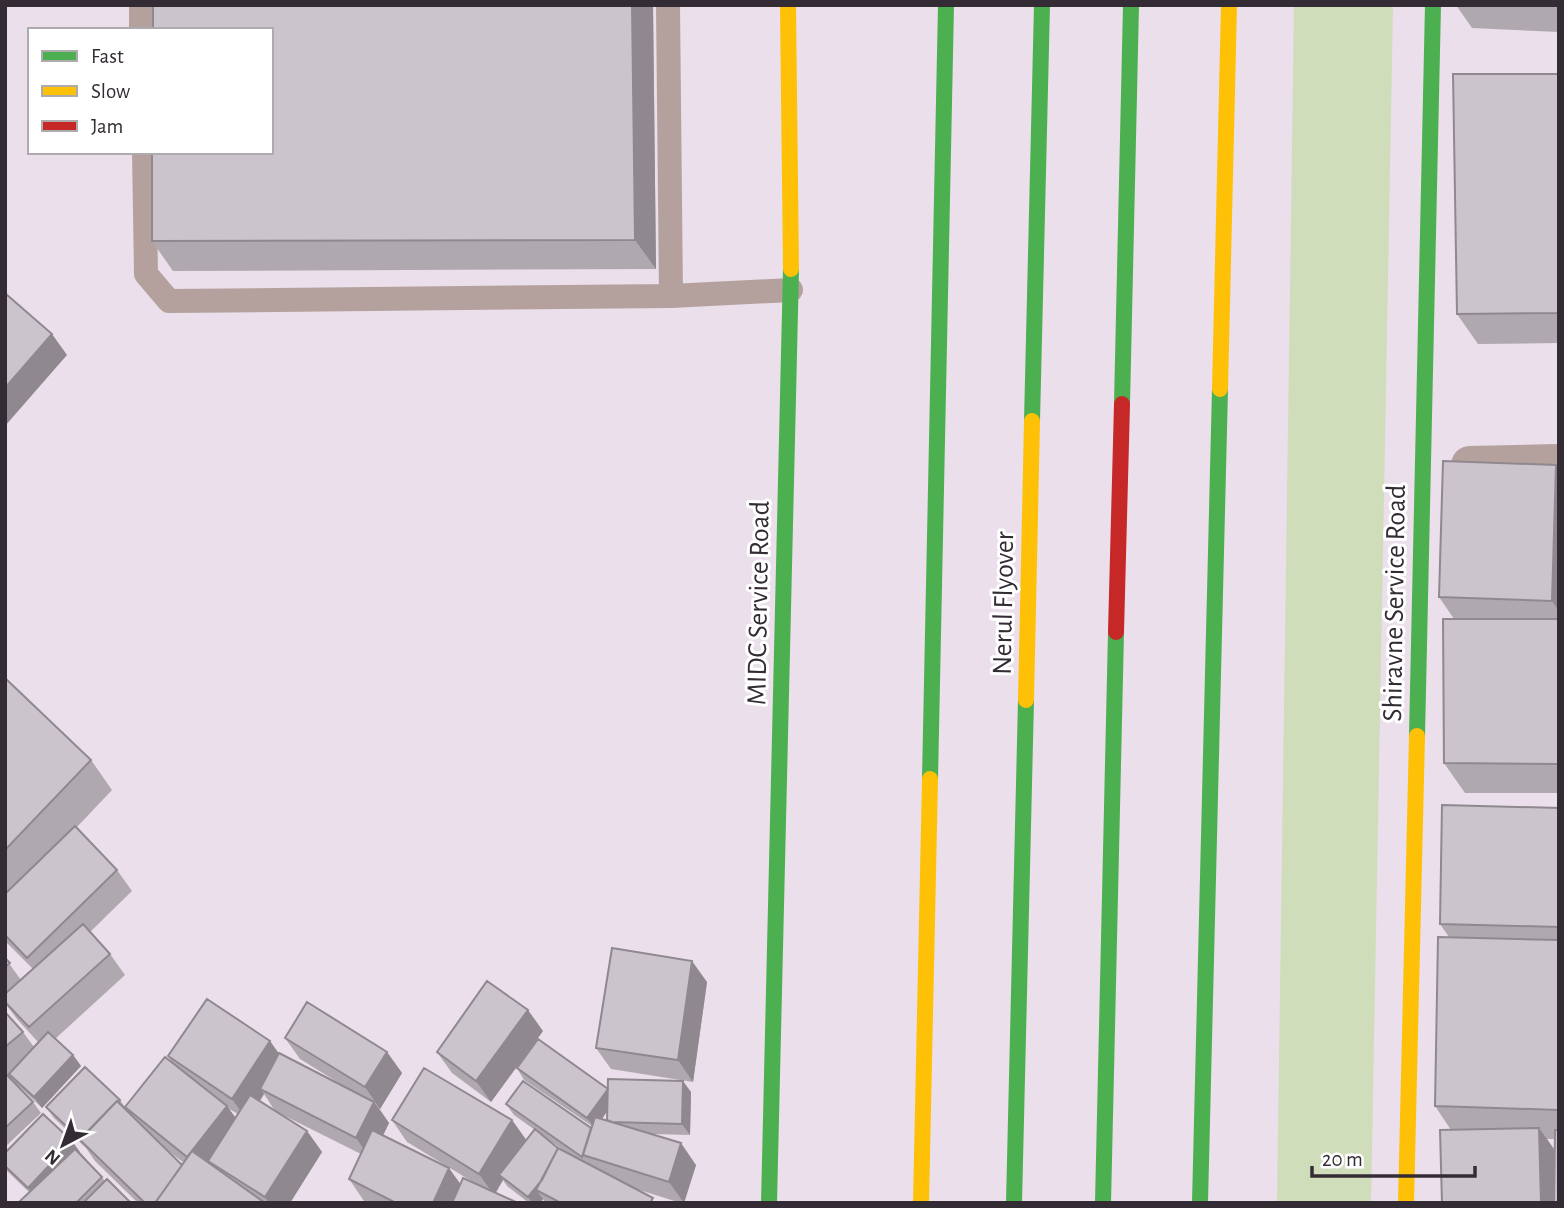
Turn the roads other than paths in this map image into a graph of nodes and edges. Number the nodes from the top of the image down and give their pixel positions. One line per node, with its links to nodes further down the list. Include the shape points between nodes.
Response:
1 (141, 5): 9 (lane)
2 (668, 5): 12 (lane)
3 (788, 5): 11 (main road, MIDC Service Road)
4 (947, 5): 16 (main road)
5 (1042, 5): 17 (main road, Nerul Flyover)
6 (1131, 5): 18 (main road)
7 (1229, 5): 19 (main road)
8 (1433, 5): 14 (main road, Shiravne Service Road)
9 (141, 28)
10 (144, 154): 12 (lane, via 146,274 169,301)
11 (791, 290): 12 (lane); 15 (main road, MIDC Service Road)
12 (671, 296)
13 (1559, 463): 14 (street)
14 (1423, 466): 20 (main road, Shiravne Service Road)
15 (769, 1203)
16 (921, 1203)
17 (1014, 1203)
18 (1103, 1203)
19 (1200, 1203)
20 (1406, 1203)

